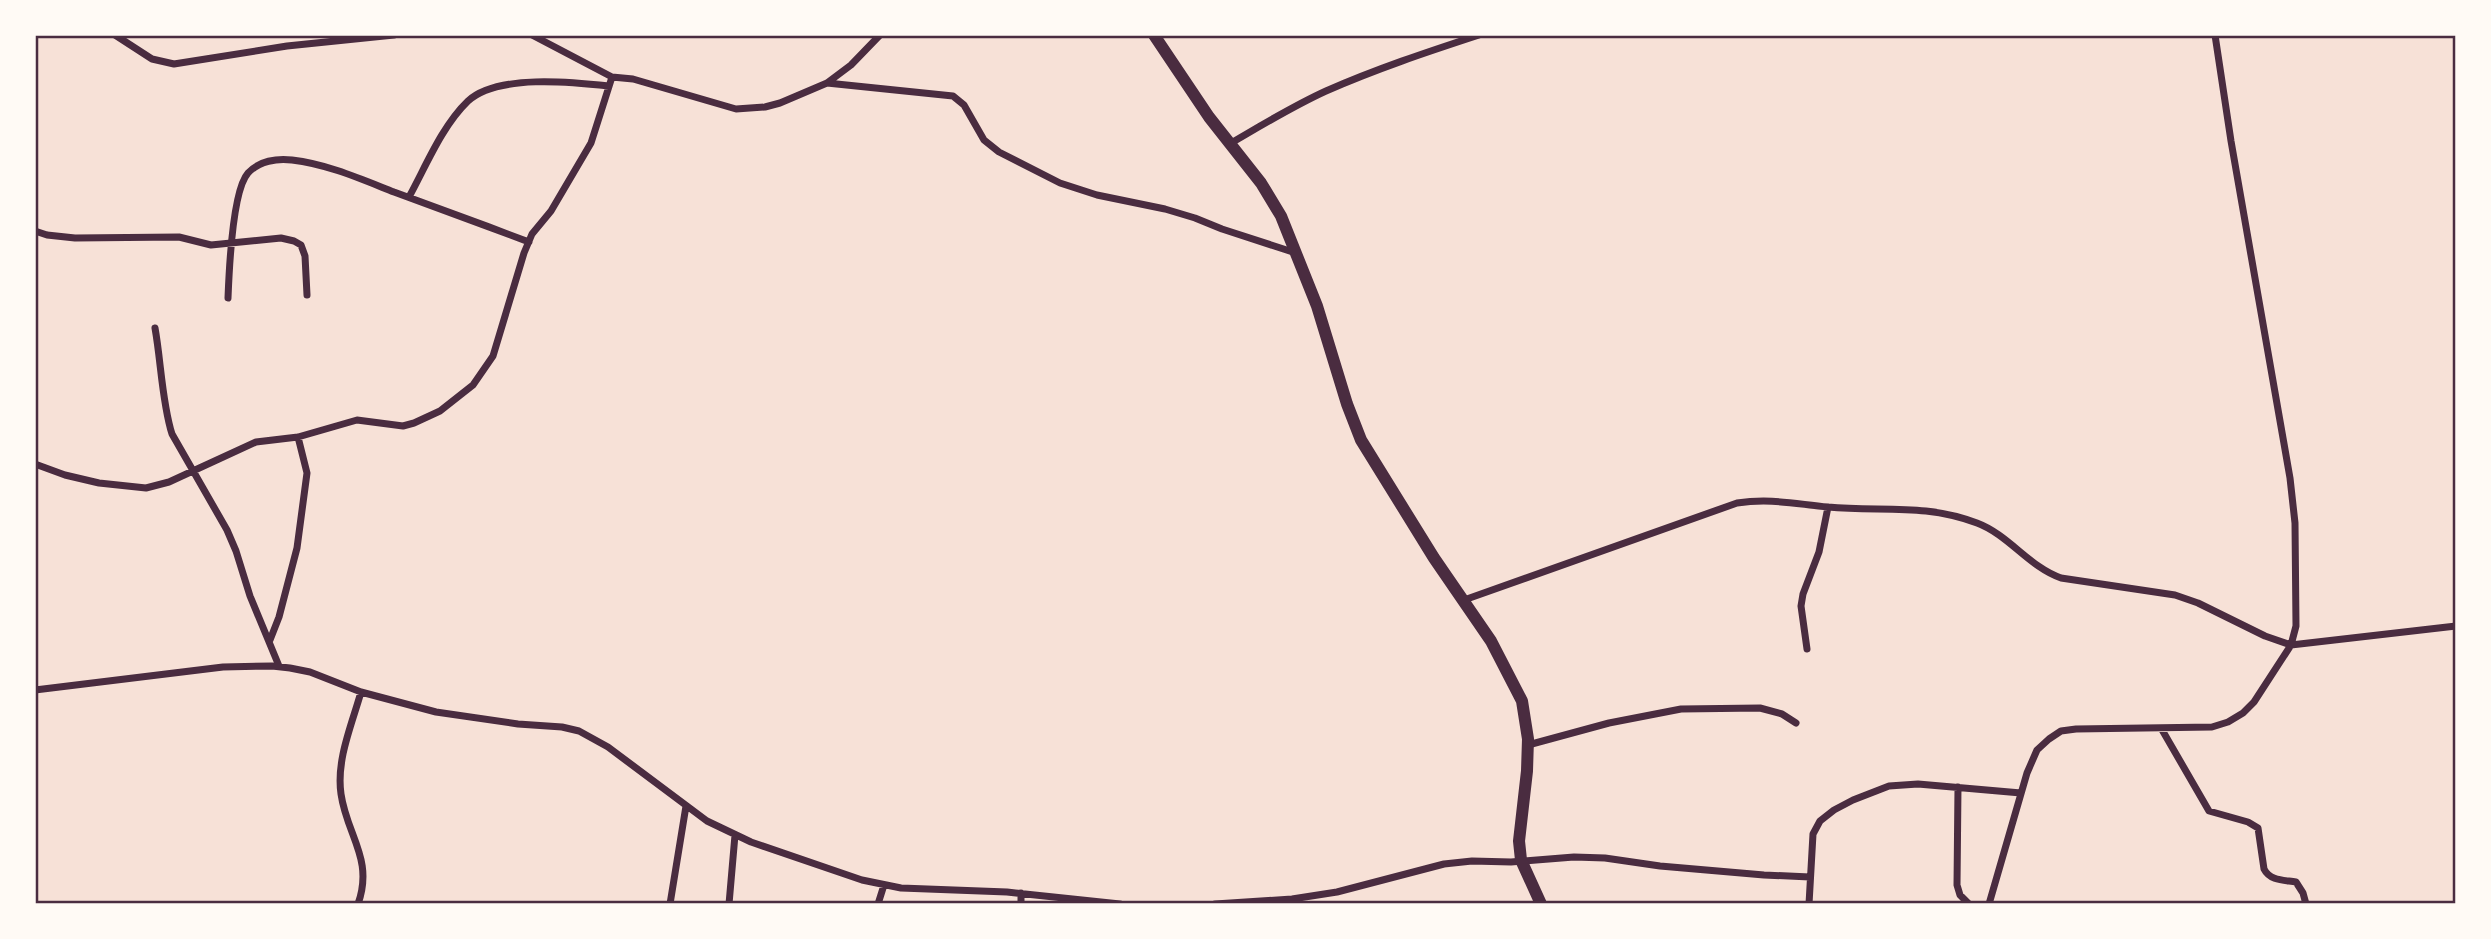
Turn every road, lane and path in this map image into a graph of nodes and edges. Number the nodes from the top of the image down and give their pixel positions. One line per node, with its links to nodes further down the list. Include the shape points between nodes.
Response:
1 (115, 35): 2 (street, via 152,59 174,64)
2 (394, 35)
3 (532, 35): 8 (street)
4 (880, 35): 9 (street)
5 (1154, 35): 11 (street)
6 (1479, 35): 11 (street, via 1328,91)
7 (2215, 35): 27 (street, via 2293,502 2297,617)
8 (612, 77): 9 (street, via 736,109 780,103); 10 (street)
9 (827, 83): 16 (street, via 953,96 964,104 984,140 1060,183 1165,209)
10 (609, 86): 12 (street, via 543,81 508,85 470,99); 14 (street, via 591,143)
11 (1231, 143): 16 (street, via 1281,216)
12 (409, 197): 14 (street); 15 (street, via 306,162 270,160 256,166 242,184)
13 (35, 231): 15 (street, via 75,238 179,237 211,245)
14 (528, 242): 20 (street, via 494,356 459,398 423,420 402,426 357,420)
15 (230, 243): 17 (street, via 281,238 301,245); 18 (street)
16 (1297, 254): 24 (street, via 1361,440)
17 (307, 295)
18 (228, 298)
19 (155, 328): 22 (street, via 167,420)
20 (298, 437): 22 (street, via 256,442); 26 (street, via 307,473 297,548)
21 (35, 464): 22 (street, via 130,488 159,485)
22 (193, 469): 26 (street, via 236,551)
23 (1828, 507): 24 (street, via 1774,500 1737,503); 27 (street, via 1933,510 1977,523 2012,543 2046,573 2175,595); 28 (street, via 1801,606)
24 (1464, 600): 34 (street, via 1522,701)
25 (2456, 626): 27 (street)
26 (270, 640): 29 (street)
27 (2291, 645): 33 (street, via 2243,713 2212,727)
28 (1807, 649)
29 (279, 666): 30 (street, via 223,667); 31 (street, via 310,672)
30 (35, 690)
31 (361, 692): 37 (street, via 445,713 579,731 608,747); 43 (street, via 340,775 341,794 363,862)
32 (1796, 723): 34 (street, via 1760,708 1681,709)
33 (2161, 728): 36 (street, via 2062,731 2038,750); 54 (street, via 2209,811 2258,828 2267,874 2296,882)
34 (1528, 745): 39 (street)
35 (1958, 787): 36 (street); 40 (street, via 1889,786 1834,810 1813,834); 52 (street, via 1957,885)
36 (2021, 793): 53 (street)
37 (686, 806): 38 (street); 44 (street)
38 (735, 835): 41 (street); 45 (street)
39 (1521, 860): 40 (street, via 1605,858); 49 (street, via 1444,864 1325,894); 50 (street)
40 (1810, 877): 51 (street)
41 (884, 885): 42 (street); 46 (street)
42 (1021, 893): 47 (street); 48 (street)
43 (358, 904)
44 (670, 904)
45 (729, 904)
46 (878, 904)
47 (1021, 904)
48 (1120, 904)
49 (1215, 904)
50 (1541, 904)
51 (1809, 904)
52 (1969, 904)
53 (1989, 904)
54 (2306, 904)

